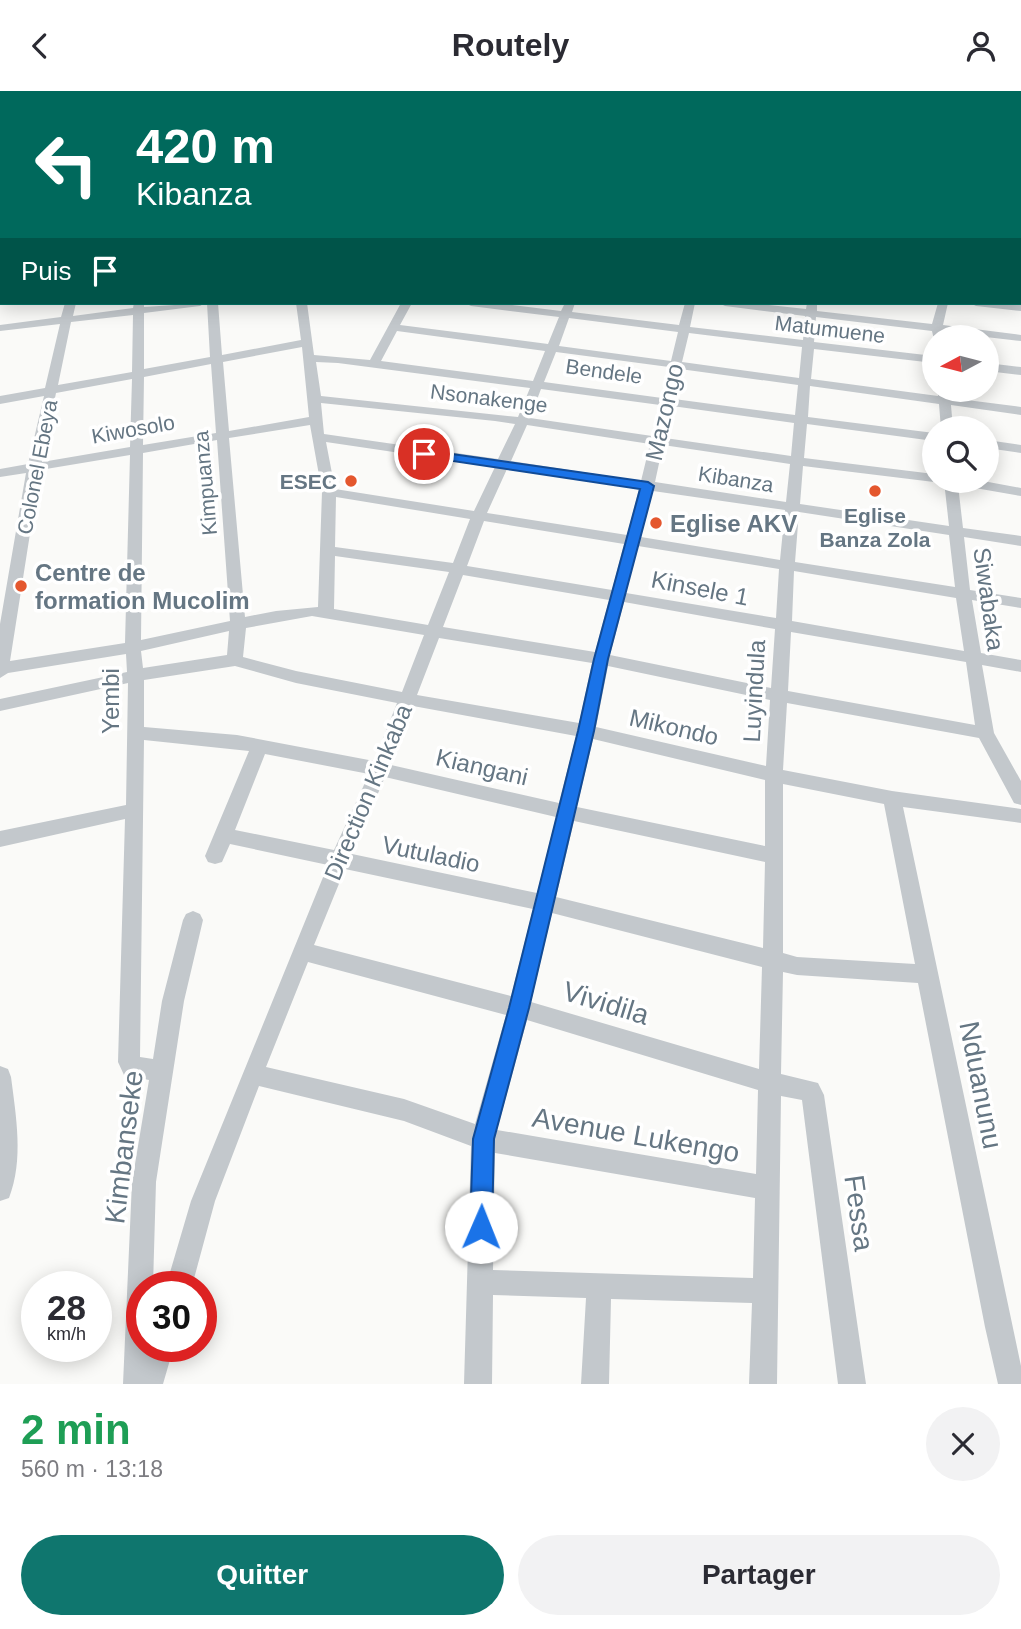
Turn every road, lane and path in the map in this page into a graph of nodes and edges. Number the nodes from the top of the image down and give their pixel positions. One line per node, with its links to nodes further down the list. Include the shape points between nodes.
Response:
1 (916, 91): 2 (street)
2 (940, 91)
3 (70, 305): 17 (street, Colonel Ebeya)
4 (170, 305): 13 (street)
5 (212, 305): 30 (street, Kimpuanza)
6 (300, 305): 25 (street)
7 (405, 305): 19 (street)
8 (503, 305): 16 (street, Matumuene)
9 (690, 305): 22 (street, Mazongo)
10 (760, 305): 14 (street)
11 (943, 305): 18 (street)
12 (994, 305): 15 (street)
13 (139, 307): 17 (street); 35 (street, Yembi)
14 (812, 308): 21 (street); 26 (street, Luyindula)
15 (1021, 308)
16 (567, 309): 22 (street, Matumuene); 27 (street, Direction Kinkaba)
17 (66, 320): 20 (street); 38 (street, Colonel Ebeya)
18 (939, 325)
19 (393, 327): 27 (street); 31 (street)
20 (0, 328)
21 (922, 330)
22 (683, 331): 26 (street, Matumuene); 32 (street, Mazongo)
23 (999, 337): 24 (street)
24 (1021, 338)
25 (308, 342): 28 (street); 30 (street)
26 (807, 345): 29 (street, Matumuene); 36 (street, Luyindula)
27 (551, 348): 32 (street); 37 (street, Direction Kinkaba)
28 (310, 358): 31 (street, Bendele); 40 (street)
29 (922, 359)
30 (215, 360): 35 (street); 49 (street, Kimpuanza)
31 (374, 364): 37 (street, Bendele)
32 (675, 364): 36 (street); 42 (street, Mazongo)
33 (999, 368): 34 (street)
34 (1021, 371)
35 (138, 373): 38 (street); 53 (street, Yembi)
36 (805, 380): 39 (street); 45 (street, Luyindula)
37 (538, 383): 42 (street, Bendele); 47 (street, Direction Kinkaba)
38 (52, 390): 41 (street); 57 (street, Colonel Ebeya)
39 (922, 393)
40 (315, 399): 46 (street); 47 (street, Nsonakenge)
41 (0, 400)
42 (666, 401): 45 (street, Bendele); 51 (street, Mazongo)
43 (983, 403): 44 (street)
44 (1021, 411)
45 (802, 419): 48 (street, Bendele); 55 (street, Luyindula)
46 (315, 420): 49 (street, Kiwosolo); 50 (street)
47 (523, 420): 51 (street, Nsonakenge); 56 (street, Direction Kinkaba)
48 (922, 435)
49 (222, 436): 53 (street, Kiwosolo); 77 (street, Kimpuanza)
50 (320, 437): 56 (street, Kibanza); 62 (street)
51 (658, 441): 55 (street, Nsonakenge); 60 (street, Mazongo)
52 (999, 446): 54 (street)
53 (137, 449): 57 (street, Kiwosolo); 80 (street, Yembi)
54 (1021, 449)
55 (796, 461): 59 (street, Nsonakenge); 65 (street, Luyindula)
56 (501, 466): 60 (street, Kibanza); 66 (street, Direction Kinkaba)
57 (34, 467): 58 (street, Kiwosolo); 85 (street, Colonel Ebeya)
58 (0, 473)
59 (922, 477)
60 (648, 486): 65 (street, Kibanza); 68 (street, Mazongo)
61 (999, 488): 63 (street)
62 (329, 492): 66 (street); 70 (street)
63 (1021, 492)
64 (952, 493): 67 (street, Siwabaka)
65 (793, 509): 67 (street, Kibanza); 71 (street, Luyindula)
66 (479, 516): 68 (street); 72 (street, Direction Kinkaba)
67 (956, 531): 69 (street, Kibanza); 73 (street, Siwabaka)
68 (633, 540): 71 (street); 74 (street, Mazongo)
69 (1021, 541)
70 (329, 551): 72 (street, Kinsele 1); 76 (street)
71 (787, 567): 73 (street); 78 (street, Luyindula)
72 (459, 569): 74 (street, Kinsele 1); 79 (street, Direction Kinkaba)
73 (963, 594): 75 (street); 83 (street, Siwabaka)
74 (618, 596): 78 (street, Kinsele 1); 81 (street, Mazongo)
75 (1021, 603)
76 (326, 613): 77 (street, via 312,611); 79 (street)
77 (238, 625): 80 (street); 82 (street, Kimpuanza)
78 (783, 626): 83 (street, Kinsele 1); 87 (street, Luyindula)
79 (432, 631): 81 (street); 88 (street, Direction Kinkaba)
80 (133, 647): 85 (street); 86 (street, Yembi)
81 (601, 659): 87 (street); 90 (street, Mazongo)
82 (235, 660): 86 (street); 88 (street, Mikondo)
83 (973, 660): 84 (street, Kinsele 1); 92 (street, Siwabaka)
84 (1021, 666)
85 (0, 670)
86 (136, 676): 89 (street); 91 (street, Yembi)
87 (779, 696): 92 (street); 95 (street, Luyindula)
88 (407, 699): 90 (street, Mikondo); 94 (street, Direction Kinkaba)
89 (0, 705)
90 (586, 731): 95 (street, Mikondo); 99 (street, Mazongo)
91 (134, 733): 93 (street, Kiangani); 98 (street, Yembi)
92 (985, 733): 97 (street, Siwabaka)
93 (259, 747): 94 (street, Kiangani); 101 (street)
94 (380, 769): 99 (street, Kiangani); 105 (street, Direction Kinkaba)
95 (774, 775): 96 (street, Mikondo); 104 (street, Luyindula)
96 (892, 798): 100 (street, Mikondo); 110 (street, Nduanunu)
97 (1021, 798)
98 (135, 810): 102 (street); 112 (street, Yembi, via 130,1062 138,1070)
99 (566, 811): 104 (street, Kiangani); 106 (street, Mazongo)
100 (1021, 816)
101 (225, 835): 103 (street); 105 (street, Vutuladio)
102 (0, 839)
103 (215, 856)
104 (775, 856): 109 (street, Luyindula)
105 (340, 859): 106 (street, Vutuladio); 108 (street, Direction Kinkaba)
106 (544, 904): 109 (street, Vutuladio); 111 (street, Mazongo)
107 (192, 920): 112 (street, Kimbanseke)
108 (302, 951): 111 (street, Vividila); 113 (street, Direction Kinkaba)
109 (773, 961): 110 (street, Vutuladio, via 797,967); 115 (street, Luyindula)
110 (929, 974): 130 (street, Nduanunu)
111 (519, 1008): 115 (street, Vividila); 116 (street, Mazongo)
112 (163, 1071): 124 (street, Kimbanseke, via 144,1182)
113 (252, 1074): 116 (street, Avenue Lukengo, via 404,1110); 119 (street, Direction Kinkaba, via 203,1202)
114 (0, 1077): 118 (street, via 7,1137)
115 (771, 1083): 117 (street, Luyindula); 129 (street, Fessa, via 805,1089 813,1095)
116 (483, 1139): 117 (street, Avenue Lukengo); 120 (street, Mazongo)
117 (768, 1188): 122 (street, Luyindula)
118 (0, 1189)
119 (182, 1271)
120 (481, 1282): 121 (street); 126 (street, Mazongo)
121 (599, 1286): 122 (street); 127 (street)
122 (765, 1290): 128 (street, Luyindula)
123 (156, 1362): 125 (street)
124 (137, 1384)
125 (149, 1384)
126 (478, 1384)
127 (595, 1384)
128 (763, 1384)
129 (852, 1384)
130 (1012, 1384)

